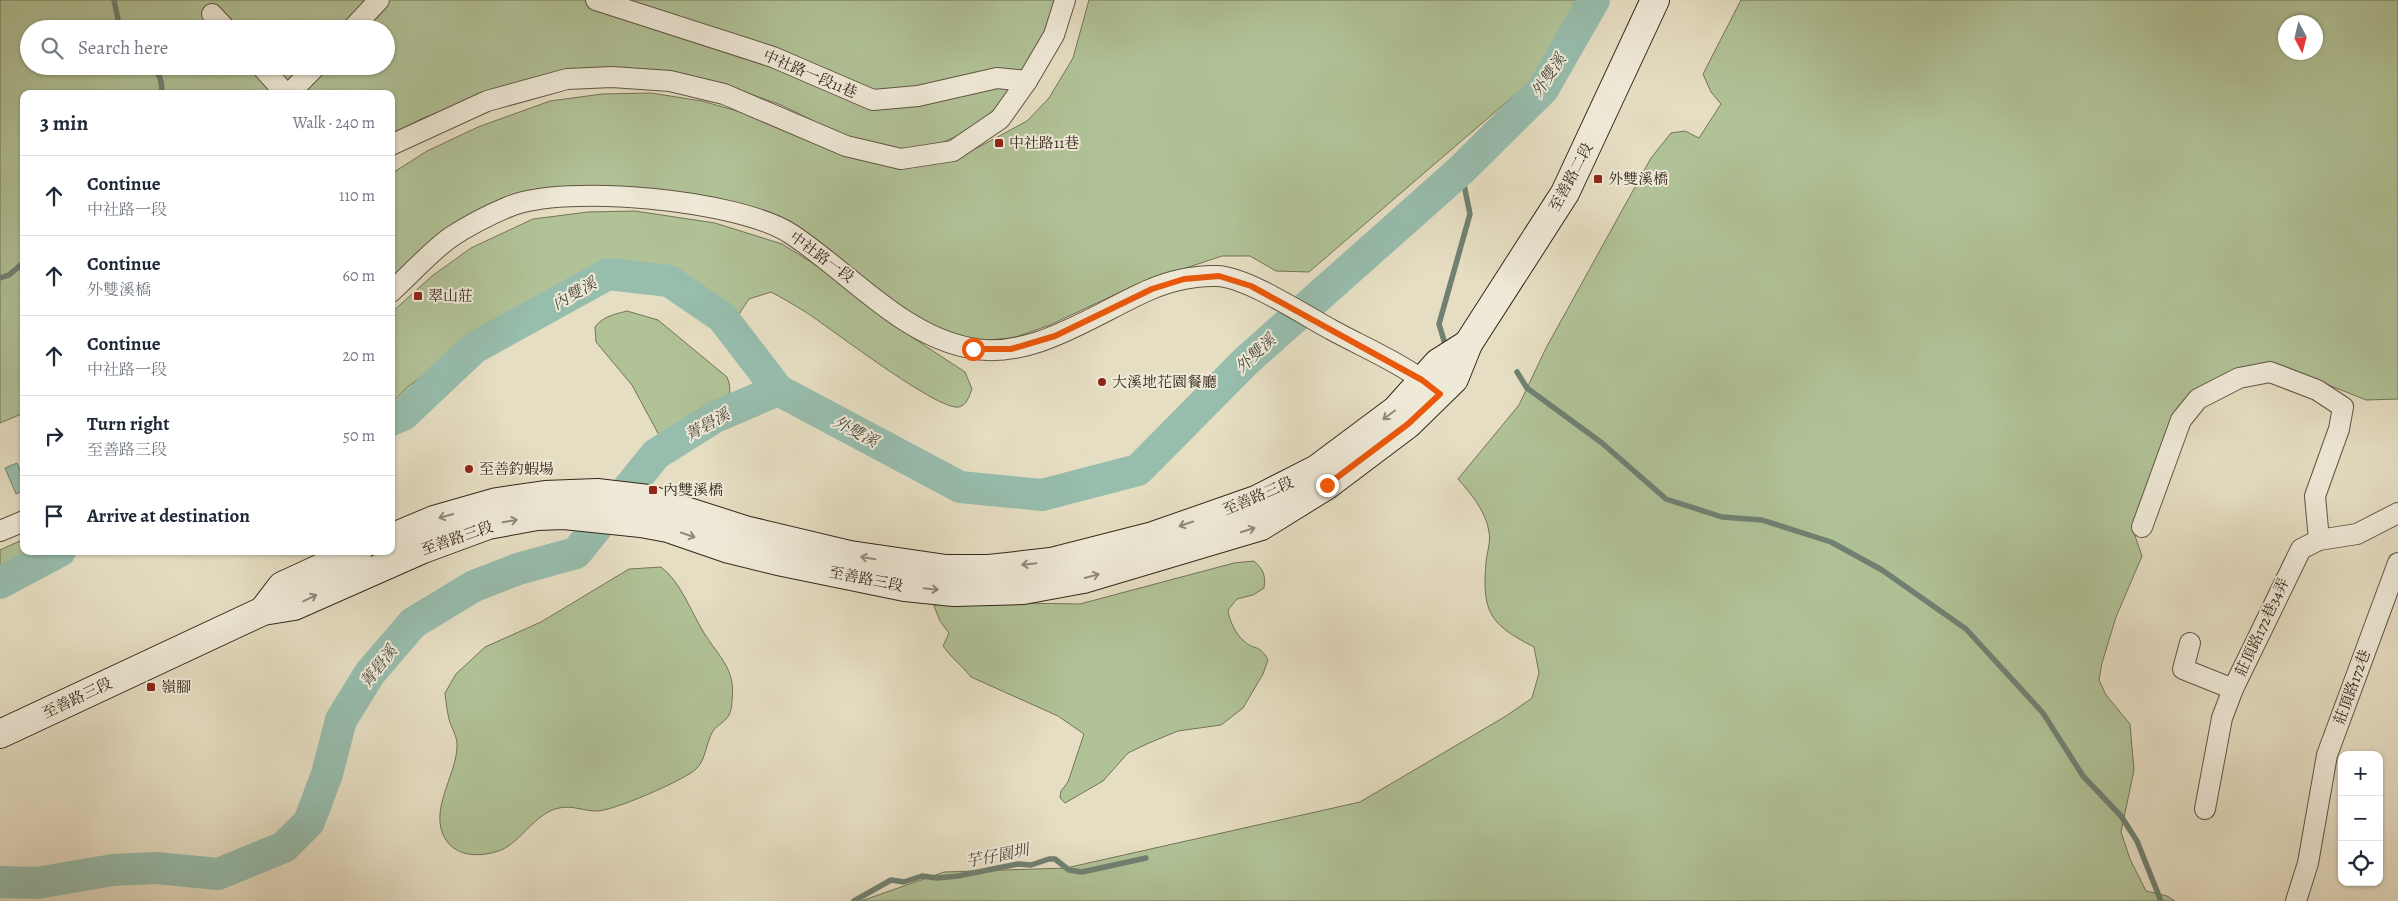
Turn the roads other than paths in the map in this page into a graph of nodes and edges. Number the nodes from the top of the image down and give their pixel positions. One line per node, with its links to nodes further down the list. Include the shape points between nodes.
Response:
1 (379, 0): 7 (street)
2 (596, 0): 10 (street, 中社路一段11巷, via 773,57 873,100 918,96 997,78)
3 (1064, 0): 10 (street, via 1054,35)
4 (1655, 0): 15 (street, 至善路二段, via 1565,194 1468,344 1438,363)
5 (212, 14): 6 (street)
6 (218, 20)
7 (360, 20)
8 (270, 75): 11 (street)
9 (307, 75): 12 (street)
10 (1028, 80): 13 (street, via 1000,119 954,151 902,159 846,146 724,94 670,81 612,78 567,79 487,101)
11 (284, 90)
12 (292, 90)
13 (395, 143)
14 (395, 288): 15 (street, 中社路一段, via 451,237 510,206 552,198 678,200 739,212 787,231 830,260 901,318 935,338 973,349 1011,349 1055,336 1152,289 1184,279 1219,276 1251,286)
15 (1422, 381): 16 (street, 至善路三段, via 1408,424 1327,485 1261,526 1083,579 1023,590 954,592 905,587 729,549 668,528 644,511)
16 (596, 505): 21 (street, 至善路三段, one-way to 21, via 545,495 497,502 434,520); 25 (street, 至善路三段, one-way to 16, via 294,606 423,549 488,525 564,514)
17 (2398, 513): 22 (street, 莊頂路172巷34弄, via 2357,534)
18 (20, 523): 20 (street)
19 (2142, 528): 22 (street, via 2181,420 2198,399 2239,378 2270,372 2317,390 2343,407 2339,429 2315,496)
20 (0, 531)
21 (395, 536)
22 (2319, 540): 27 (street, 莊頂路172巷34弄, via 2301,549 2293,562)
23 (349, 555): 25 (street, 至善路三段, via 282,586)
24 (2398, 563): 30 (street, 莊頂路172巷, via 2327,755 2308,863)
25 (263, 611): 28 (street, 至善路三段)
26 (2190, 643): 27 (street, via 2183,669)
27 (2233, 689): 29 (street, 莊頂路172巷34弄, via 2222,718)
28 (0, 734)
29 (2204, 810)
30 (2296, 901)

